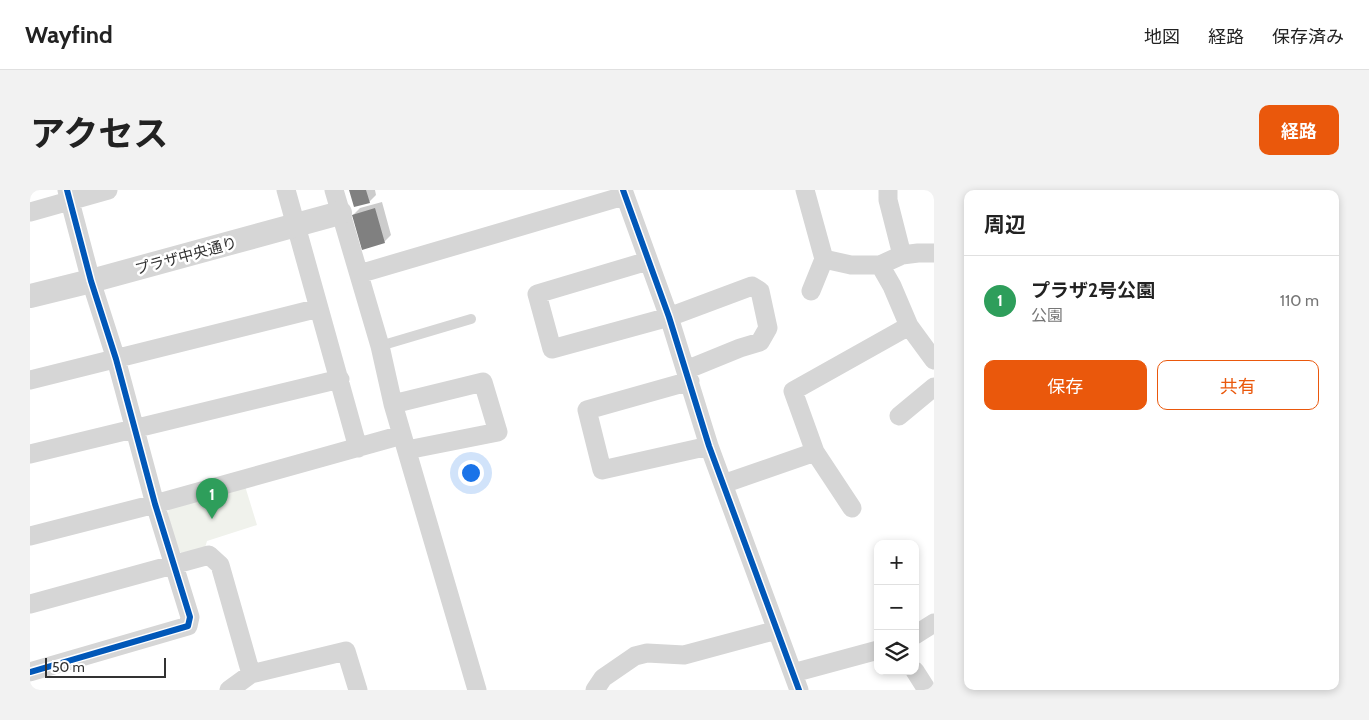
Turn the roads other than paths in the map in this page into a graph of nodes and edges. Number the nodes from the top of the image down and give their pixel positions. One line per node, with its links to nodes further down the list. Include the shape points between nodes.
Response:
1 (108, 190): 7 (street)
2 (286, 190): 10 (street)
3 (334, 190): 9 (street)
4 (805, 190): 13 (street)
5 (888, 190): 12 (street)
6 (624, 193): 14 (street); 16 (street)
7 (68, 195): 8 (street); 17 (street)
8 (30, 212)
9 (340, 213): 10 (street, プラザ中央通り); 16 (street)
10 (297, 226): 17 (street, プラザ中央通り); 20 (street)
11 (934, 254): 12 (street)
12 (902, 255): 15 (street)
13 (824, 258): 15 (street, via 851,265); 18 (street)
14 (648, 261): 21 (street); 21 (street, via 537,294 552,349)
15 (880, 265): 23 (street)
16 (359, 274): 24 (street)
17 (91, 281): 19 (street, プラザ中央通り); 25 (street)
18 (811, 291)
19 (30, 296)
20 (319, 308): 25 (street); 28 (street)
21 (669, 317): 27 (street); 27 (street, via 752,286 760,291 768,328 760,342 740,348)
22 (471, 319): 24 (lane)
23 (909, 326): 26 (street); 37 (street, via 793,391)
24 (380, 346): 31 (street)
25 (116, 359): 29 (street); 33 (street)
26 (934, 360)
27 (688, 376): 35 (street); 35 (street, via 587,410 602,470)
28 (340, 378): 33 (street); 36 (street)
29 (30, 380)
30 (934, 387): 32 (street)
31 (393, 404): 34 (street); 34 (street, via 483,382 498,432)
32 (899, 416)
33 (135, 428): 38 (street); 40 (street)
34 (405, 442): 36 (street); 55 (street)
35 (709, 446): 39 (street)
36 (358, 448): 40 (street)
37 (815, 452): 39 (street); 41 (street)
38 (30, 454)
39 (723, 484): 46 (street)
40 (154, 504): 42 (street); 43 (street)
41 (852, 508)
42 (30, 536)
43 (174, 565): 44 (street); 49 (street, via 190,617 188,626); 50 (street, via 209,556 220,565)
44 (30, 604)
45 (934, 623): 47 (street)
46 (777, 630): 52 (street); 56 (street, via 684,655 647,653 635,656 603,678)
47 (919, 632)
48 (874, 652): 52 (street)
49 (30, 672)
50 (251, 674): 53 (street); 54 (street, via 346,651)
51 (918, 675): 57 (street)
52 (796, 681)
53 (229, 690)
54 (358, 690)
55 (477, 690)
56 (595, 690)
57 (927, 690)

